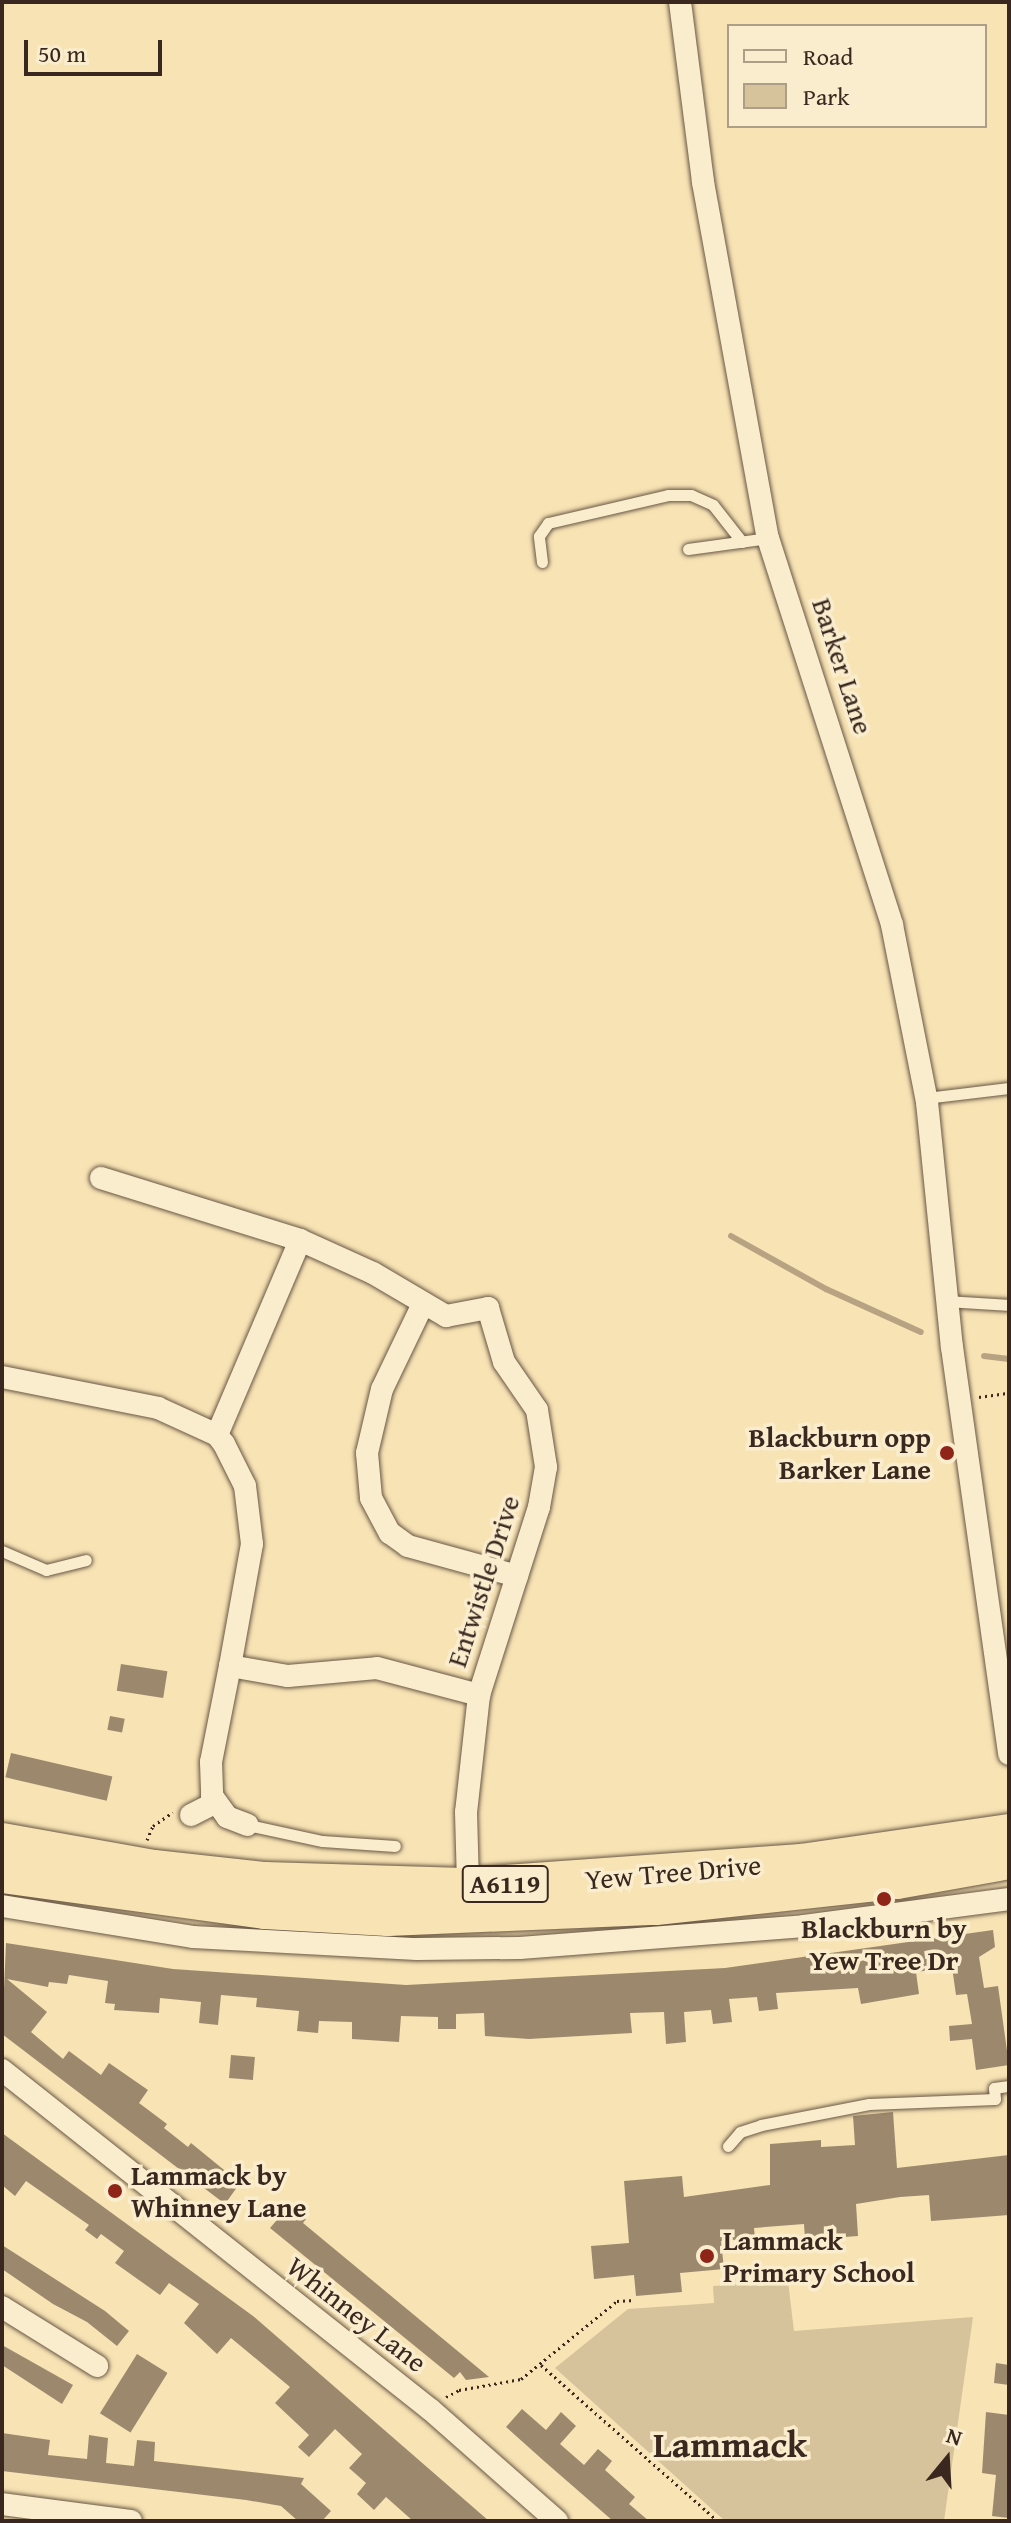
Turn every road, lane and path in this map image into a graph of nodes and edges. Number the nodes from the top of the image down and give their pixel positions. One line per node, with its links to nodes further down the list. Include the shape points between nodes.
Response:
1 (680, 2): 2 (street, Barker Lane, via 703,182)
2 (768, 538): 3 (lane); 7 (street, Barker Lane, via 892,925)
3 (742, 542): 4 (lane); 5 (lane, via 713,505 676,494 548,523 539,536)
4 (688, 549)
5 (542, 562)
6 (1009, 1088): 7 (lane)
7 (926, 1098): 10 (street, Barker Lane)
8 (101, 1178): 9 (street)
9 (300, 1240): 12 (street, via 390,1281); 16 (street)
10 (947, 1301): 11 (lane); 15 (street, Barker Lane)
11 (1009, 1305)
12 (422, 1306): 19 (street, Entwistle Drive, via 446,1316 488,1308 504,1362 537,1410 546,1446 544,1487); 19 (street, via 382,1389 367,1453 371,1498 390,1533 408,1546)
13 (2, 1377): 16 (street, via 158,1408)
14 (1009, 1393): 15 (path)
15 (959, 1399): 22 (street, Barker Lane)
16 (217, 1435): 20 (street, via 239,1469 251,1524 248,1578)
17 (2, 1551): 18 (lane, via 46,1570)
18 (86, 1560)
19 (517, 1576): 21 (street, Entwistle Drive)
20 (230, 1666): 21 (street, via 288,1676 377,1668); 23 (street, via 211,1762)
21 (479, 1695): 35 (street, Entwistle Drive, via 466,1812)
22 (1009, 1754)
23 (215, 1803): 24 (street); 25 (street, via 227,1817)
24 (191, 1815): 29 (path, via 176,1810 165,1815)
25 (248, 1825): 31 (lane, via 322,1841)
26 (1009, 1832): 35 (highway, Yew Tree Drive / A6119)
27 (134, 1840): 29 (path)
28 (2, 1841): 35 (highway, Yew Tree Drive / A6119, via 154,1868)
29 (146, 1842): 30 (path)
30 (157, 1844)
31 (395, 1846)
32 (1009, 1861): 35 (highway, Yew Tree Drive / A6119, via 781,1895)
33 (2, 1875): 35 (highway, Yew Tree Drive / A6119, via 265,1911 388,1918)
34 (1009, 1899): 36 (street, via 804,1926 520,1948 406,1949 193,1937)
35 (469, 1900)
36 (2, 1906)
37 (2, 2070): 44 (street, Whinney Lane)
38 (1009, 2086): 39 (lane, via 994,2088 995,2099 869,2104 761,2125 740,2132)
39 (728, 2146)
40 (635, 2300): 42 (path, via 617,2301)
41 (2, 2307): 43 (street)
42 (540, 2364): 44 (path, via 521,2379 459,2390); 48 (path)
43 (97, 2366)
44 (431, 2410): 47 (street, Whinney Lane)
45 (2, 2504): 46 (street)
46 (131, 2521)
47 (557, 2521)
48 (718, 2521)

